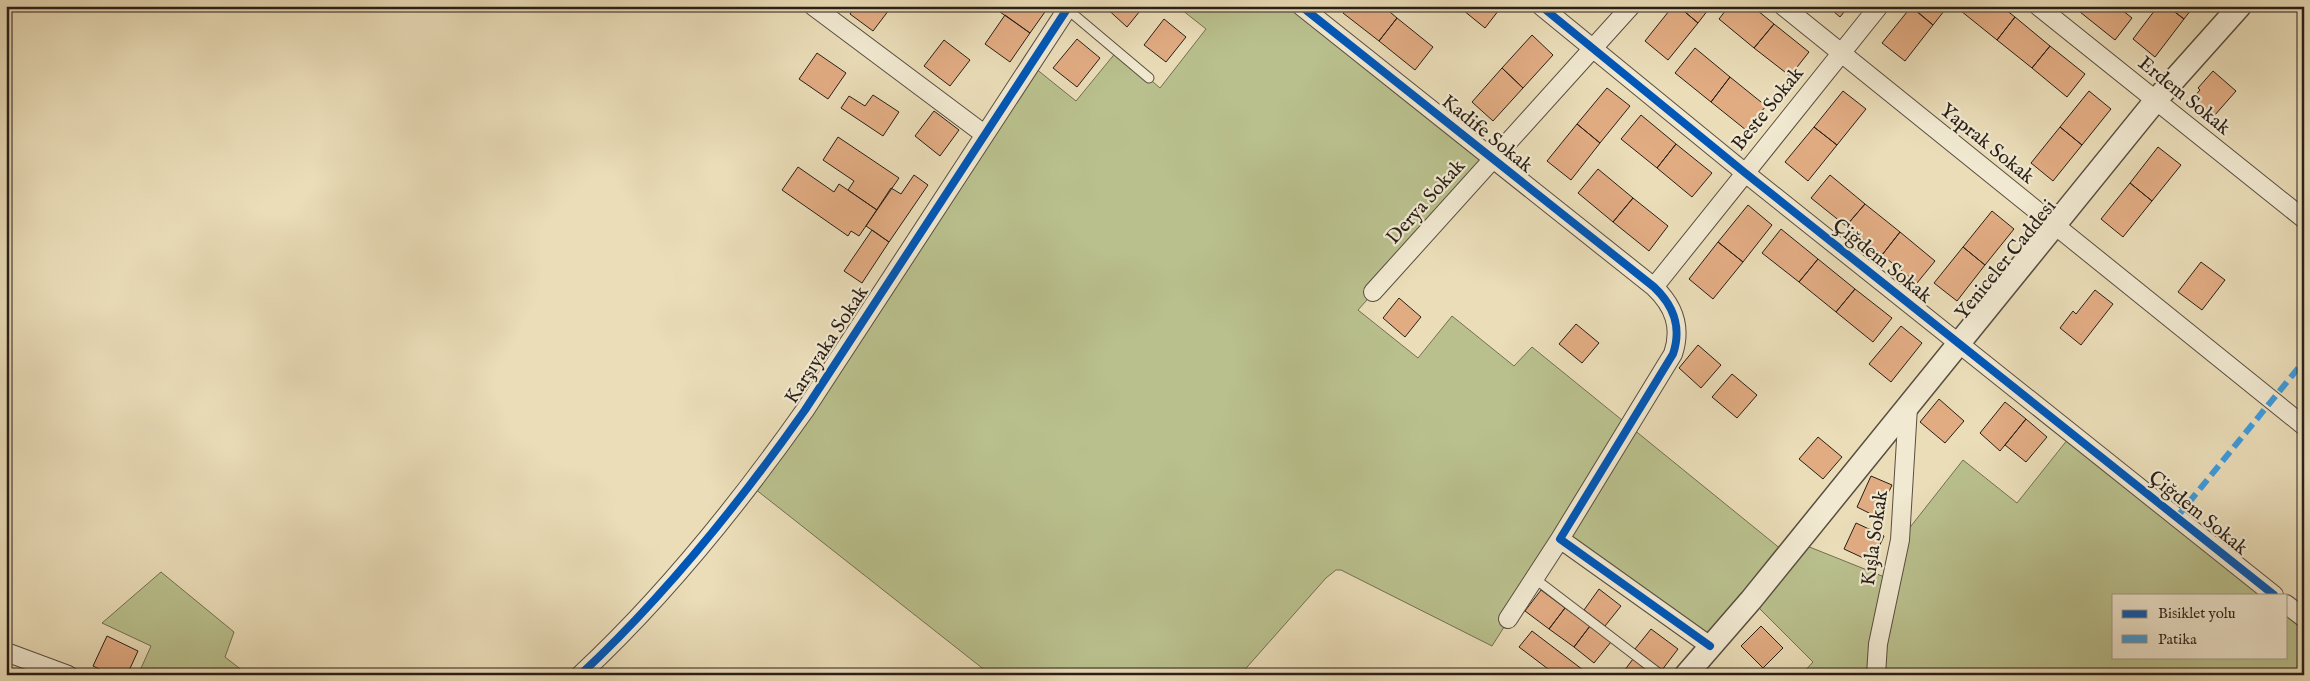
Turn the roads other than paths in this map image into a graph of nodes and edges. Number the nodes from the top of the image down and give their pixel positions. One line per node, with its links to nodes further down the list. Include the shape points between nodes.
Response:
1 (814, 6): 14 (street)
2 (1300, 6): 15 (street, Kadife Sokak)
3 (1541, 6): 10 (street, Çiğdem Sokak)
4 (1631, 6): 10 (street, Derya Sokak)
5 (1783, 6): 11 (street, Yaprak Sokak)
6 (1879, 6): 11 (street, Beste Sokak)
7 (2038, 6): 13 (street, Erdem Sokak)
8 (2240, 6): 13 (street, Yeniceler Caddesi)
9 (1067, 7): 12 (lane); 14 (street, Karşıyaka Sokak)
10 (1593, 48): 15 (street, Derya Sokak); 16 (street, Çiğdem Sokak)
11 (1841, 53): 16 (street, Beste Sokak); 18 (street, Yaprak Sokak)
12 (1149, 78)
13 (2156, 100): 17 (street, Erdem Sokak); 18 (street, Yeniceler Caddesi)
14 (984, 134): 31 (street, Karşıyaka Sokak, via 762,470 688,561)
15 (1492, 160): 19 (street, Kadife Sokak); 20 (street, Derya Sokak)
16 (1744, 172): 19 (street, Beste Sokak); 21 (street, Çiğdem Sokak)
17 (2304, 219)
18 (2054, 226): 21 (street, Yeniceler Caddesi); 23 (street, Yaprak Sokak)
19 (1654, 287): 24 (street, Kadife Sokak, via 1666,301 1677,327 1673,354)
20 (1373, 292)
21 (1959, 343): 22 (street, Yeniceler Caddesi); 26 (street, Çiğdem Sokak)
22 (1908, 407): 28 (street, Yeniceler Caddesi); 34 (street, Kışla Sokak, via 1900,540 1878,644)
23 (2304, 426)
24 (1560, 539): 25 (street, Kadife Sokak); 28 (street)
25 (1534, 578): 27 (street, Kadife Sokak); 32 (lane)
26 (2273, 594)
27 (1508, 619)
28 (1710, 646): 33 (street, Yeniceler Caddesi)
29 (6, 652): 30 (street)
30 (68, 675)
31 (580, 675)
32 (1661, 675)
33 (1686, 675)
34 (1876, 675)

